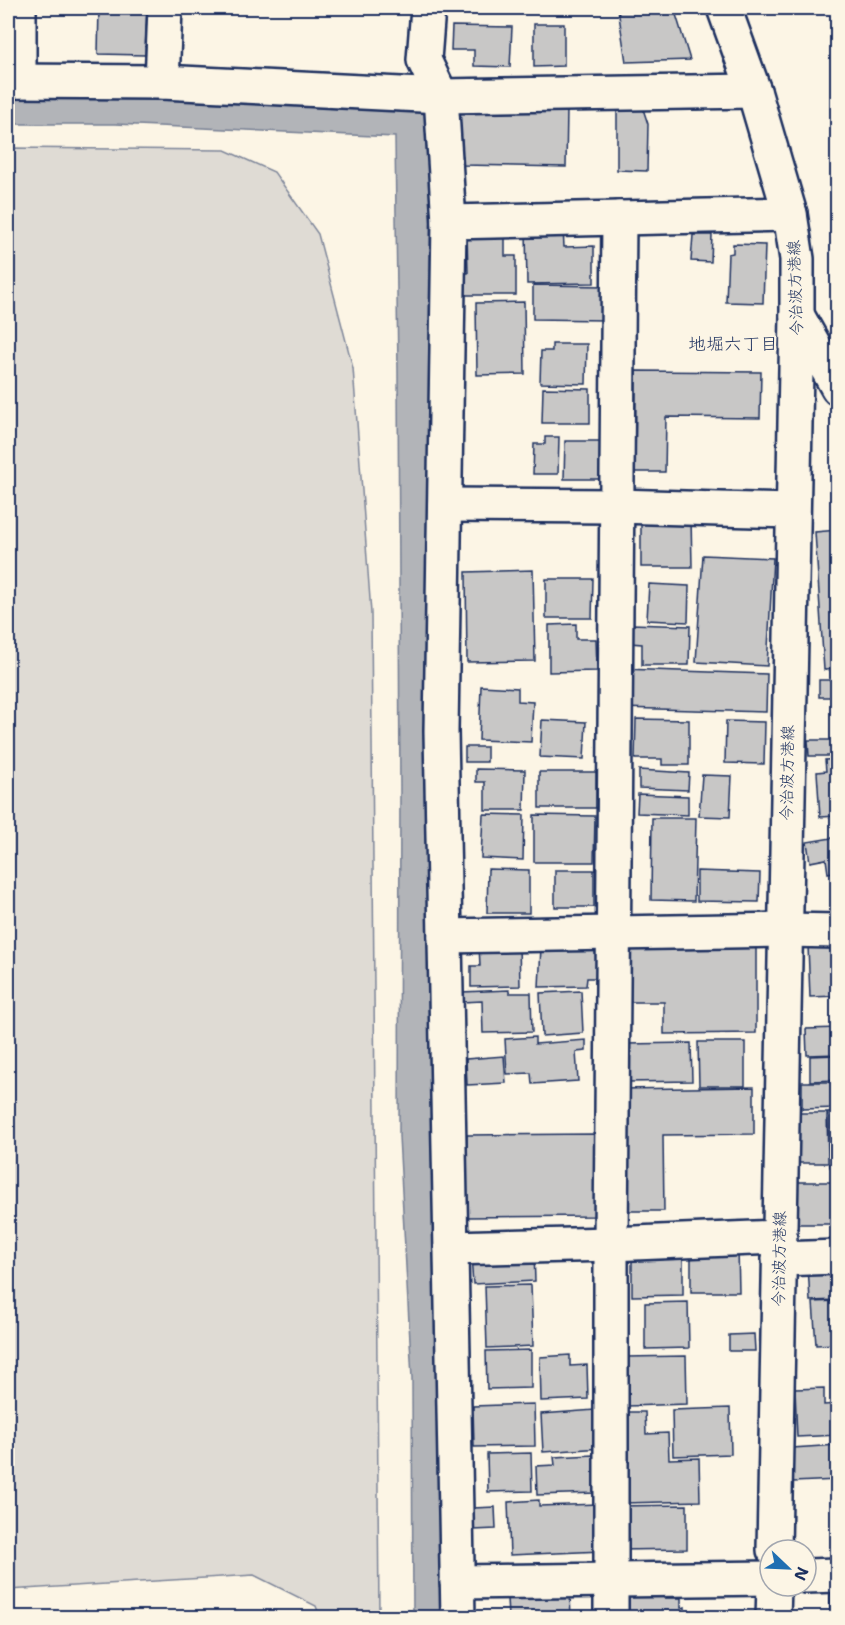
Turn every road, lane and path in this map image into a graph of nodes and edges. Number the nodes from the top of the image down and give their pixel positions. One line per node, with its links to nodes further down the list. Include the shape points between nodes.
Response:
1 (19, 8): 5 (street)
2 (165, 8): 6 (street)
3 (428, 8): 8 (street, via 424,60)
4 (724, 8): 7 (street, 今治波方港線)
5 (13, 81): 6 (street)
6 (162, 82): 8 (street)
7 (754, 91): 8 (street); 9 (street, 今治波方港線)
8 (441, 96): 11 (street)
9 (790, 214): 10 (street); 12 (street, 今治波方港線, via 797,259)
10 (619, 218): 11 (street); 15 (street)
11 (449, 222): 14 (street)
12 (797, 315): 13 (street); 16 (street, 今治波方港線)
13 (837, 388)
14 (445, 505): 15 (street); 20 (street, via 441,730)
15 (617, 506): 16 (street); 19 (street)
16 (792, 511): 17 (street, 今治波方港線)
17 (784, 930): 18 (street); 19 (street); 23 (street, 今治波方港線)
18 (837, 931)
19 (614, 933): 20 (street); 21 (street)
20 (445, 936): 22 (street)
21 (611, 1244): 22 (street); 23 (street); 29 (street)
22 (451, 1248): 30 (street)
23 (779, 1248): 24 (street); 25 (street, 今治波方港線)
24 (837, 1257)
25 (774, 1538)
26 (837, 1575): 27 (street)
27 (818, 1576)
28 (758, 1578): 29 (street)
29 (611, 1581): 30 (street); 33 (street)
30 (457, 1582): 32 (street)
31 (774, 1598): 34 (street)
32 (458, 1617)
33 (611, 1617)
34 (773, 1617)

